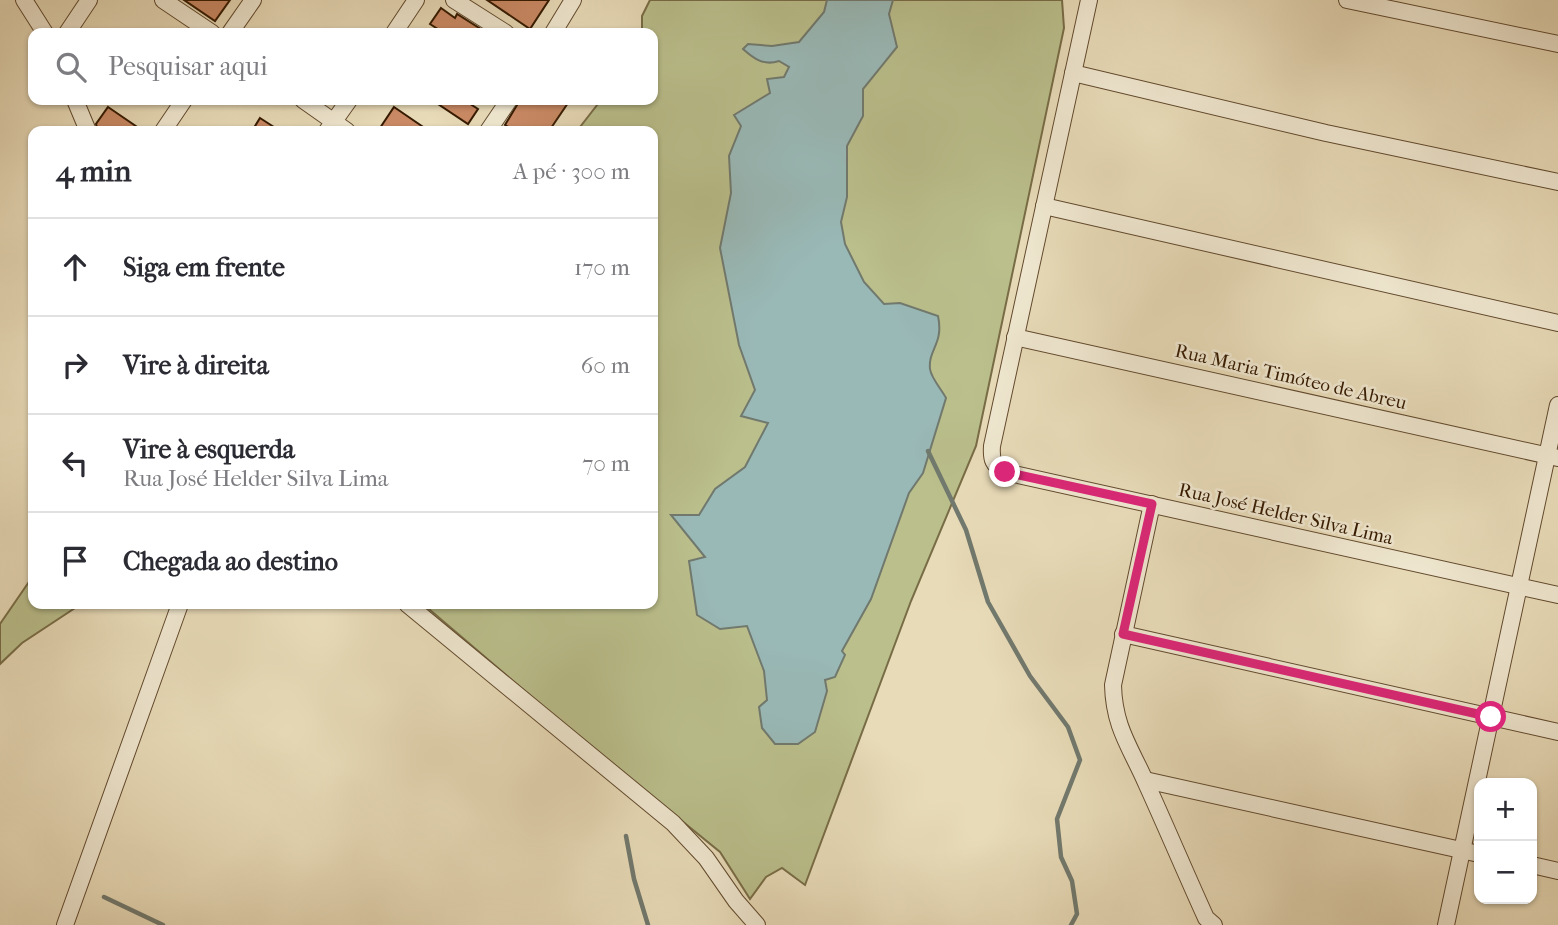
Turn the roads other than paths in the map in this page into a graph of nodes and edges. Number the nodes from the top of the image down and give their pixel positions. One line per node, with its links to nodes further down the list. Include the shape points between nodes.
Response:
1 (24, 0): 10 (street)
2 (89, 0): 11 (street)
3 (163, 0): 12 (street)
4 (253, 0): 13 (street)
5 (416, 0): 14 (street)
6 (454, 0): 15 (street)
7 (573, 0): 16 (street)
8 (1089, 0): 18 (street)
9 (1347, 0): 17 (street)
10 (42, 28)
11 (70, 28)
12 (205, 28)
13 (233, 28)
14 (397, 28)
15 (498, 28)
16 (556, 28)
17 (1558, 44)
18 (1073, 73): 29 (street); 30 (street)
19 (77, 105): 24 (street)
20 (181, 105): 25 (street)
21 (309, 105): 26 (street)
22 (347, 105): 27 (street)
23 (506, 105): 28 (street)
24 (86, 126)
25 (166, 126)
26 (334, 126)
27 (337, 126)
28 (491, 126)
29 (1558, 182)
30 (1044, 206): 31 (street); 32 (street)
31 (1558, 323)
32 (1015, 337): 34 (street, Rua Maria Timóteo de Abreu); 35 (street, Rua José Helder Silva Lima, via 992,446 995,466)
33 (1558, 405): 34 (street)
34 (1552, 457): 36 (street)
35 (1152, 504): 36 (street, Rua José Helder Silva Lima); 40 (street)
36 (1518, 586): 37 (street, Rua José Helder Silva Lima); 41 (street)
37 (1558, 595)
38 (178, 609): 48 (street)
39 (413, 609): 49 (street, via 673,823)
40 (1123, 634): 41 (street); 43 (street, via 1114,710 1120,734)
41 (1491, 717): 42 (street); 44 (street)
42 (1558, 732)
43 (1145, 780): 44 (street); 50 (street, via 1206,918)
44 (1461, 849): 45 (street); 51 (street)
45 (1474, 852)
46 (1537, 866): 47 (street)
47 (1558, 871)
48 (65, 925)
49 (757, 925)
50 (1214, 925)
51 (1446, 925)

